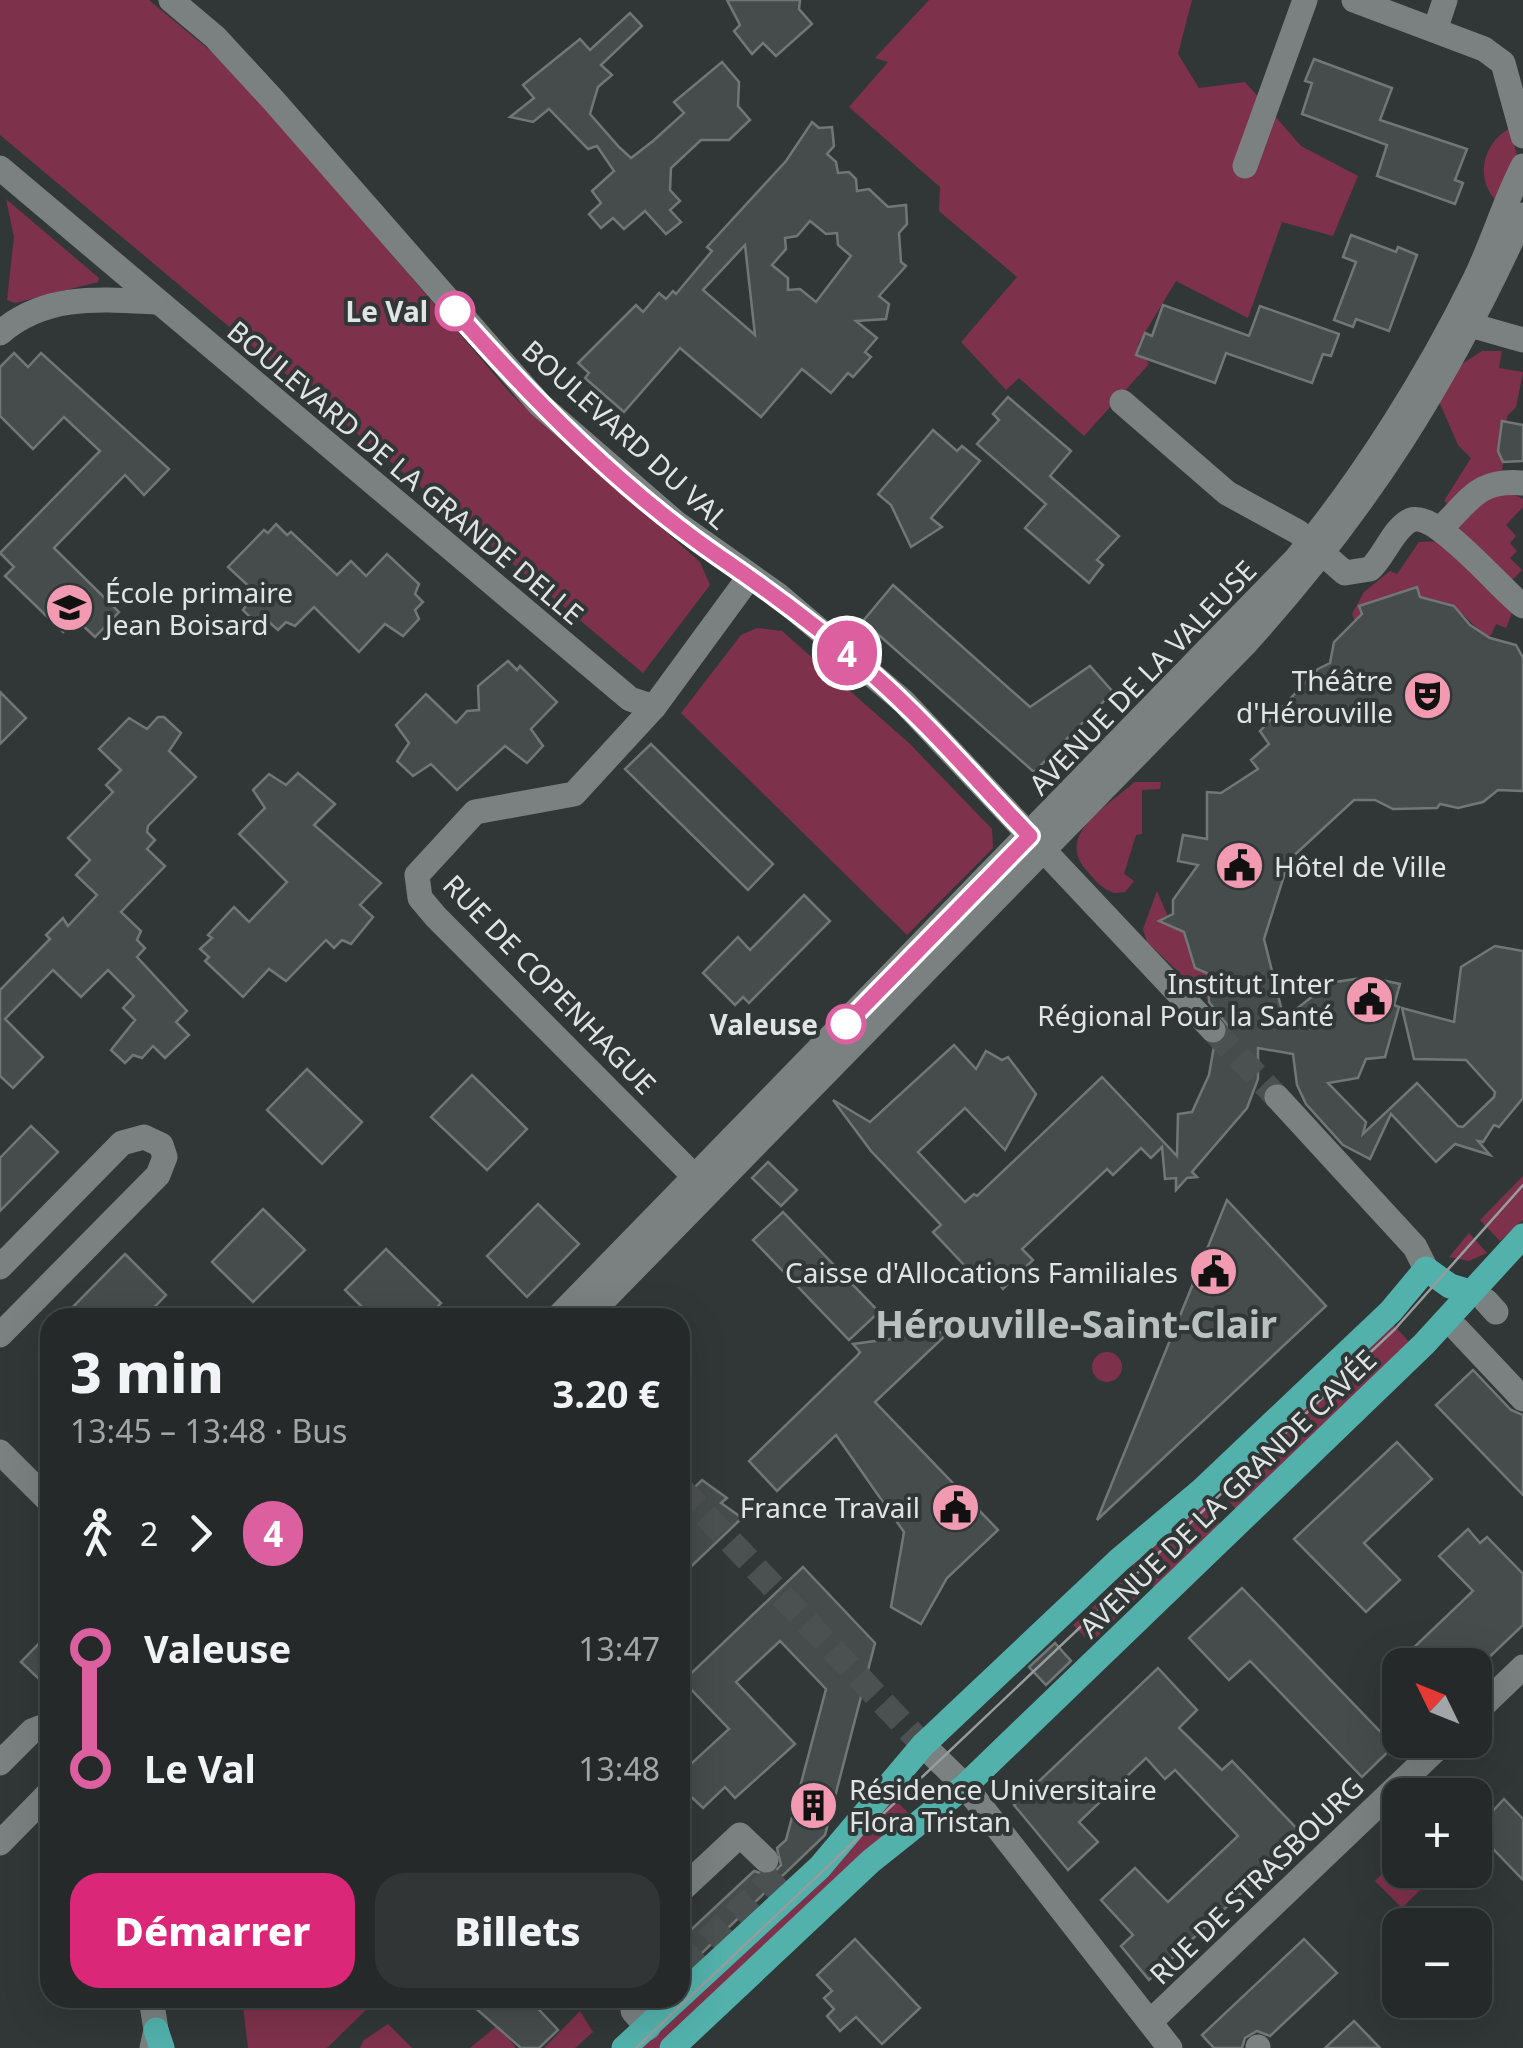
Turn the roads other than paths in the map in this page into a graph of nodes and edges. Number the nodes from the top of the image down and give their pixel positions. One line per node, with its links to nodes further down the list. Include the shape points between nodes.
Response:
1 (171, 0): 19 (street, BOULEVARD DU VAL, via 274,101 540,405 676,523)
2 (1305, 0): 7 (street)
3 (1354, 0): 5 (street)
4 (1445, 0): 5 (street)
5 (1435, 30): 6 (street, via 1484,48 1503,63)
6 (1523, 136)
7 (1245, 166)
8 (1523, 166): 10 (street, AVENUE DE LA VALEUSE)
9 (0, 168): 11 (street, BOULEVARD DE LA GRANDE DELLE)
10 (1513, 232): 12 (street, AVENUE DE LA VALEUSE)
11 (155, 302): 13 (street, via 72,299); 21 (street, BOULEVARD DE LA GRANDE DELLE, via 630,698)
12 (1461, 323): 14 (street); 18 (street, AVENUE DE LA VALEUSE)
13 (0, 333)
14 (1523, 340)
15 (1122, 402): 18 (street, via 1227,493)
16 (1523, 483): 17 (street, via 1498,480 1486,486)
17 (1441, 528): 18 (street, via 1407,522 1375,566 1358,574 1345,573); 20 (street)
18 (1316, 548): 22 (street, AVENUE DE LA VALEUSE)
19 (750, 576): 21 (street); 22 (street, BOULEVARD DU VAL, via 904,702)
20 (1523, 606)
21 (654, 708): 25 (street, RUE DE COPENHAGUE, via 574,794 475,812 423,865 417,891)
22 (1036, 843): 23 (street, BOULEVARD DU VAL); 25 (street, AVENUE DE LA VALEUSE)
23 (1213, 1030)
24 (1277, 1097): 28 (street, via 1416,1246)
25 (697, 1190): 30 (street, AVENUE DE LA VALEUSE); 31 (street, AVENUE DE LA VALEUSE)
26 (1523, 1236): 29 (main road, AVENUE DE LA GRANDE CAVÉE)
27 (0, 1268): 33 (street, via 122,1143 144,1137 164,1150 158,1175)
28 (1426, 1269): 29 (main road); 40 (main road, AVENUE DE LA GRANDE CAVÉE, via 1202,1490)
29 (1484, 1302): 43 (main road, AVENUE DE LA GRANDE CAVÉE, via 1424,1344)
30 (568, 1308)
31 (595, 1308)
32 (1458, 1330): 34 (street)
33 (0, 1336)
34 (1523, 1399)
35 (0, 1452): 36 (street)
36 (40, 1492)
37 (1523, 1668): 38 (street)
38 (1492, 1697)
39 (40, 1728): 42 (street)
40 (923, 1745): 43 (street); 48 (main road, AVENUE DE LA GRANDE CAVÉE, via 820,1868)
41 (1427, 1758): 51 (street, RUE DE STRASBOURG)
42 (0, 1763)
43 (966, 1786): 51 (street); 54 (main road, AVENUE DE LA GRANDE CAVÉE, via 871,1861)
44 (40, 1802): 45 (street)
45 (0, 1843)
46 (766, 1860): 47 (street, via 740,1835)
47 (690, 1882)
48 (690, 1968)
49 (152, 2008): 52 (street)
50 (636, 2010): 53 (main road, AVENUE DE LA GRANDE CAVÉE)
51 (1150, 2022): 55 (street)
52 (157, 2042)
53 (624, 2048)
54 (672, 2048)
55 (1170, 2048)

